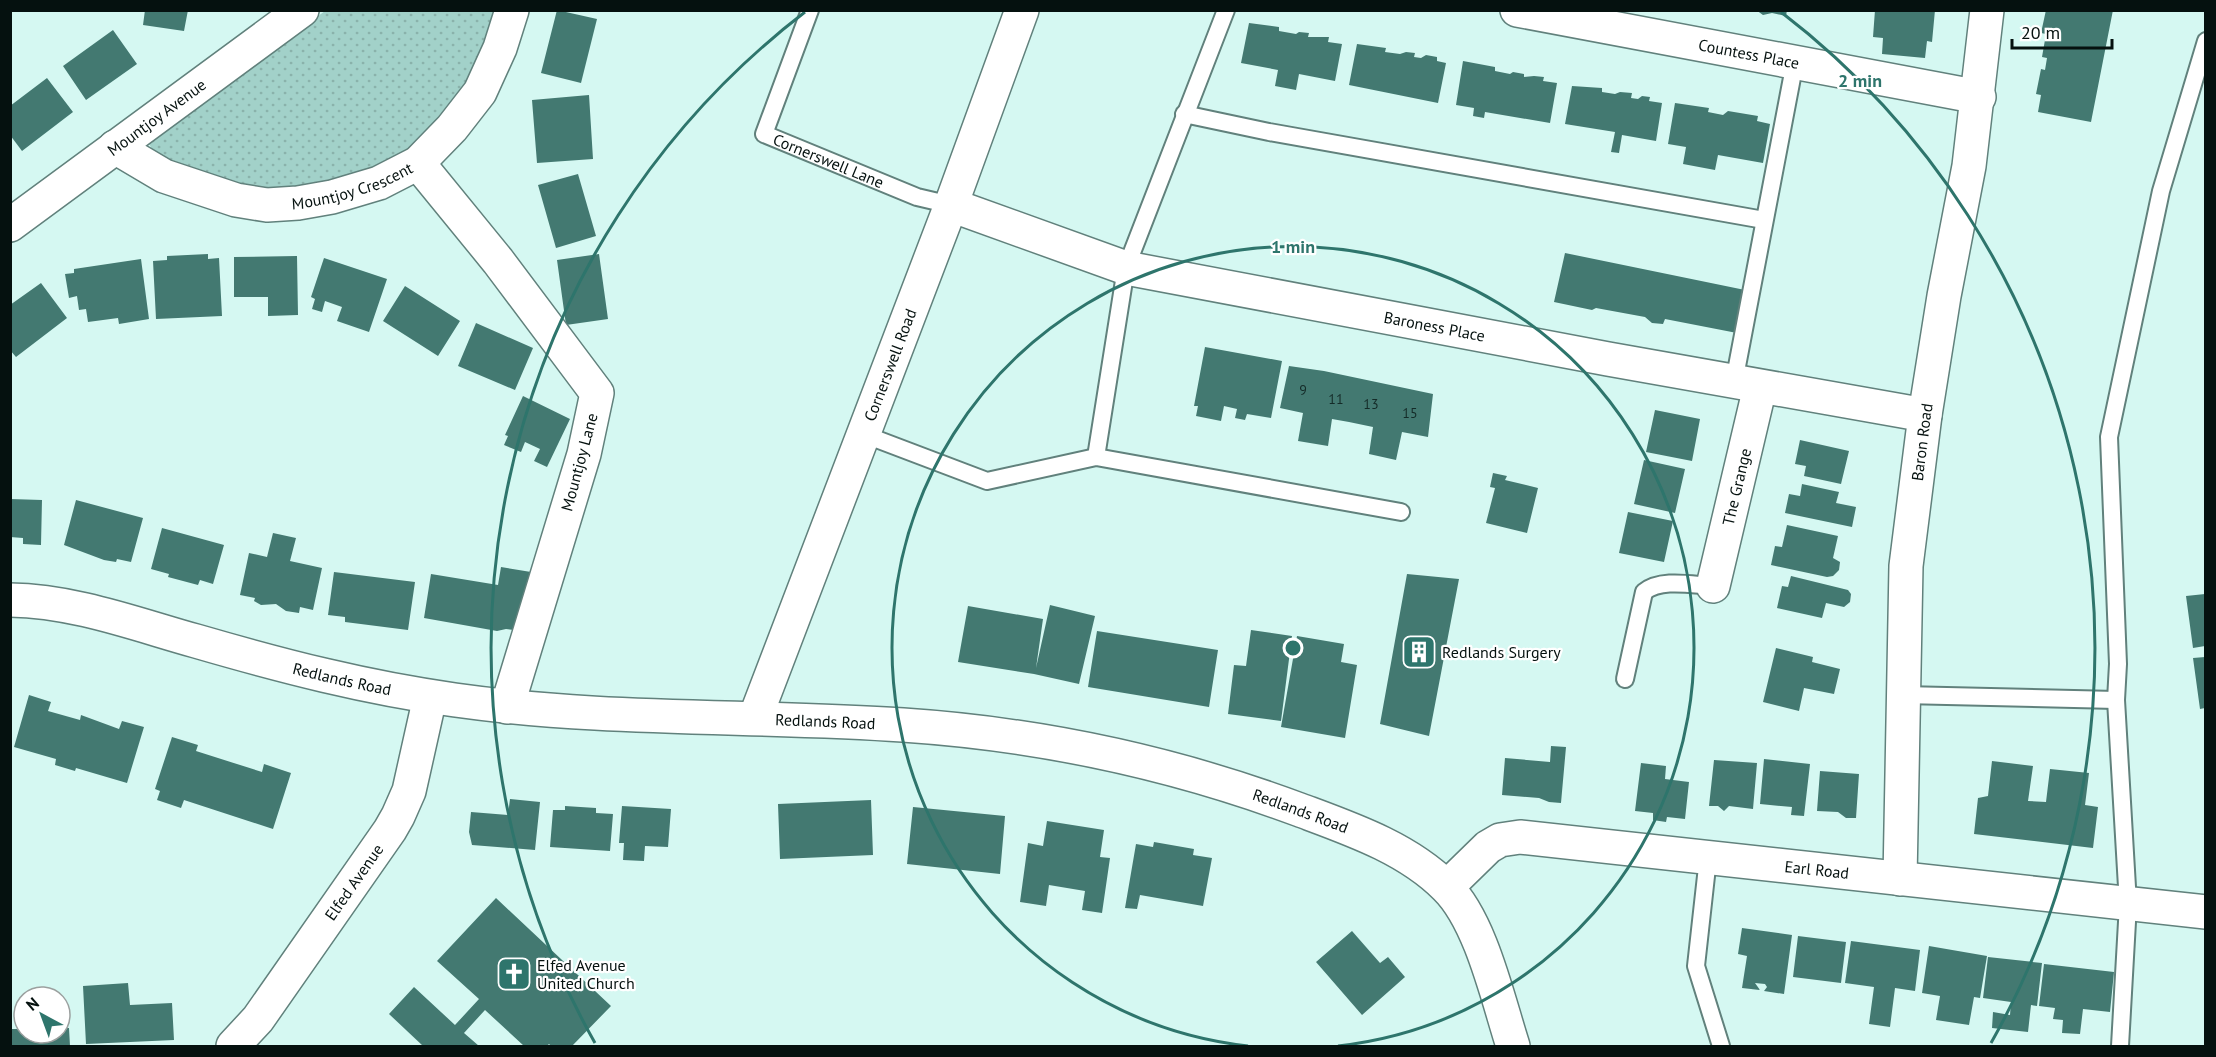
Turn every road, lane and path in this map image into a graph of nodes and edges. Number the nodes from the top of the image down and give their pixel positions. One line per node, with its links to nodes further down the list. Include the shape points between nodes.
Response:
1 (302, 10): 12 (street, Mountjoy Avenue)
2 (512, 10): 13 (street, Mountjoy Crescent, via 480,92)
3 (810, 10): 14 (lane, Cornerswell Lane, via 764,134 917,197)
4 (1022, 10): 14 (street, Cornerswell Road)
5 (1226, 10): 11 (lane)
6 (1517, 10): 9 (street, Countess Place)
7 (1987, 10): 10 (street, Baron Road)
8 (2205, 40): 28 (lane, via 2161,191 2109,437)
9 (1795, 62): 10 (street, Countess Place); 15 (lane)
10 (1979, 97): 19 (street, Baron Road)
11 (1184, 114): 15 (lane); 17 (lane)
12 (115, 147): 13 (street, Mountjoy Crescent, via 164,176 236,200 267,205 332,197 379,183); 16 (street, Mountjoy Avenue)
13 (418, 163): 29 (street, Mountjoy Lane, via 597,393 584,454)
14 (951, 205): 17 (street, Baroness Place); 20 (street, Cornerswell Road)
15 (1764, 220): 18 (lane)
16 (10, 225)
17 (1126, 268): 18 (street, Baroness Place); 21 (lane)
18 (1747, 384): 19 (street, Baroness Place); 23 (street, The Grange)
19 (1924, 415): 26 (street, Baron Road, via 1906,566)
20 (863, 434): 21 (lane, via 987,482); 30 (street, Cornerswell Road)
21 (1096, 457): 22 (lane)
22 (1401, 512)
23 (1713, 586): 25 (lane, via 1660,584 1644,592)
24 (10, 600): 27 (street, Redlands Road, via 126,619 286,667)
25 (1625, 679)
26 (1903, 695): 28 (lane); 32 (street, Baron Road)
27 (430, 697): 29 (street, Redlands Road); 36 (street, Elfed Avenue, via 409,790 398,816)
28 (2116, 700): 34 (lane)
29 (507, 707): 30 (street, Redlands Road)
30 (755, 718): 33 (street, Redlands Road, via 966,731 1106,753 1272,799 1361,833 1420,866)
31 (1708, 858): 32 (street, Earl Road); 33 (street, Earl Road, via 1520,837 1500,840 1488,847); 38 (lane, via 1696,966)
32 (1900, 879): 34 (street, Earl Road)
33 (1447, 887): 37 (street, Redlands Road, via 1476,932)
34 (2128, 904): 35 (street, Earl Road); 39 (lane)
35 (2205, 912)
36 (240, 1044)
37 (1513, 1047)
38 (1721, 1047)
39 (2120, 1047)

